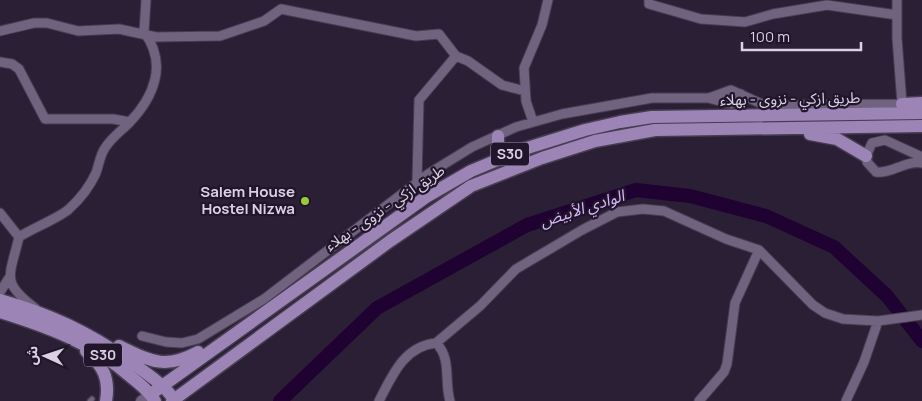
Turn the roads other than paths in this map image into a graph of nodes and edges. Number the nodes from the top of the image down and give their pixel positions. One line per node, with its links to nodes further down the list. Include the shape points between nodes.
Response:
1 (146, 0): 7 (street)
2 (548, 0): 10 (street, via 542,25 524,68)
3 (649, 0): 5 (street, via 649,4 701,19 745,22 828,4)
4 (897, 0): 5 (street)
5 (897, 15): 14 (street)
6 (0, 31): 7 (street, via 46,23 78,31 111,28)
7 (144, 32): 8 (street, via 156,36 220,36 264,21 281,9 416,36 440,34); 16 (street, via 154,50 157,76 151,95)
8 (456, 56): 10 (street, via 468,60 502,85); 25 (street, via 419,100)
9 (0, 62): 16 (street, via 19,69 45,118)
10 (525, 91): 17 (street)
11 (741, 94): 12 (street, via 726,90); 12 (street, via 741,99 731,104); 14 (street, via 759,104 772,105)
12 (708, 98): 17 (street, via 652,98 603,105)
13 (922, 103): 14 (main road)
14 (902, 104)
15 (922, 113): 23 (main road, طريق ازكي - نزوى - بهلاء / S30, via 652,117 585,130)
16 (130, 122): 27 (street, via 103,151 96,174 79,199 67,211)
17 (533, 122): 20 (street)
18 (922, 126): 19 (main road, طريق ازكي - نزوى - بهلاء / S30)
19 (761, 128): 21 (main road, via 827,136); 43 (main road, طريق ازكي - نزوى - بهلاء / S30, via 655,130 594,141 471,186 390,241)
20 (498, 136): 23 (main road); 25 (street, via 472,147)
21 (866, 156): 22 (street, via 872,143 885,140); 24 (street, via 876,172)
22 (922, 158)
23 (498, 159): 38 (main road, طريق ازكي - نزوى - بهلاء / S30, via 426,196)
24 (922, 163)
25 (417, 181): 39 (street, via 264,299 198,340 166,342)
26 (0, 213): 27 (street)
27 (19, 236): 29 (street)
28 (759, 250): 35 (street, via 825,313); 40 (street, via 664,211 618,212 516,269 480,306); 47 (street, via 735,303 724,372)
29 (9, 278): 30 (street); 32 (street, via 14,292)
30 (0, 292)
31 (0, 300): 32 (main road, طريق ازكي - نزوى - بهلاء / S30)
32 (38, 311): 37 (main road, طريق ازكي - نزوى - بهلاء / S30)
33 (0, 312): 36 (main road, طريق ازكي - نزوى - بهلاء / S30)
34 (922, 315): 35 (street)
35 (878, 321): 48 (street)
36 (48, 328): 42 (main road, طريق ازكي - نزوى - بهلاء / S30, via 114,362); 44 (main road, via 96,359 105,371)
37 (78, 328): 38 (main road, via 151,361 167,363 184,359); 41 (main road, طريق ازكي - نزوى - بهلاء / S30)
38 (237, 330): 41 (main road, طريق ازكي - نزوى - بهلاء / S30)
39 (142, 336)
40 (436, 343): 45 (street, via 417,347 406,357); 46 (street, via 445,357)
41 (164, 385): 42 (main road, طريق ازكي - نزوى - بهلاء / S30); 43 (main road, طريق ازكي - نزوى - بهلاء / S30)
42 (149, 399)
43 (173, 400)
44 (106, 401)
45 (379, 401)
46 (450, 401)
47 (699, 401)
48 (846, 401)

